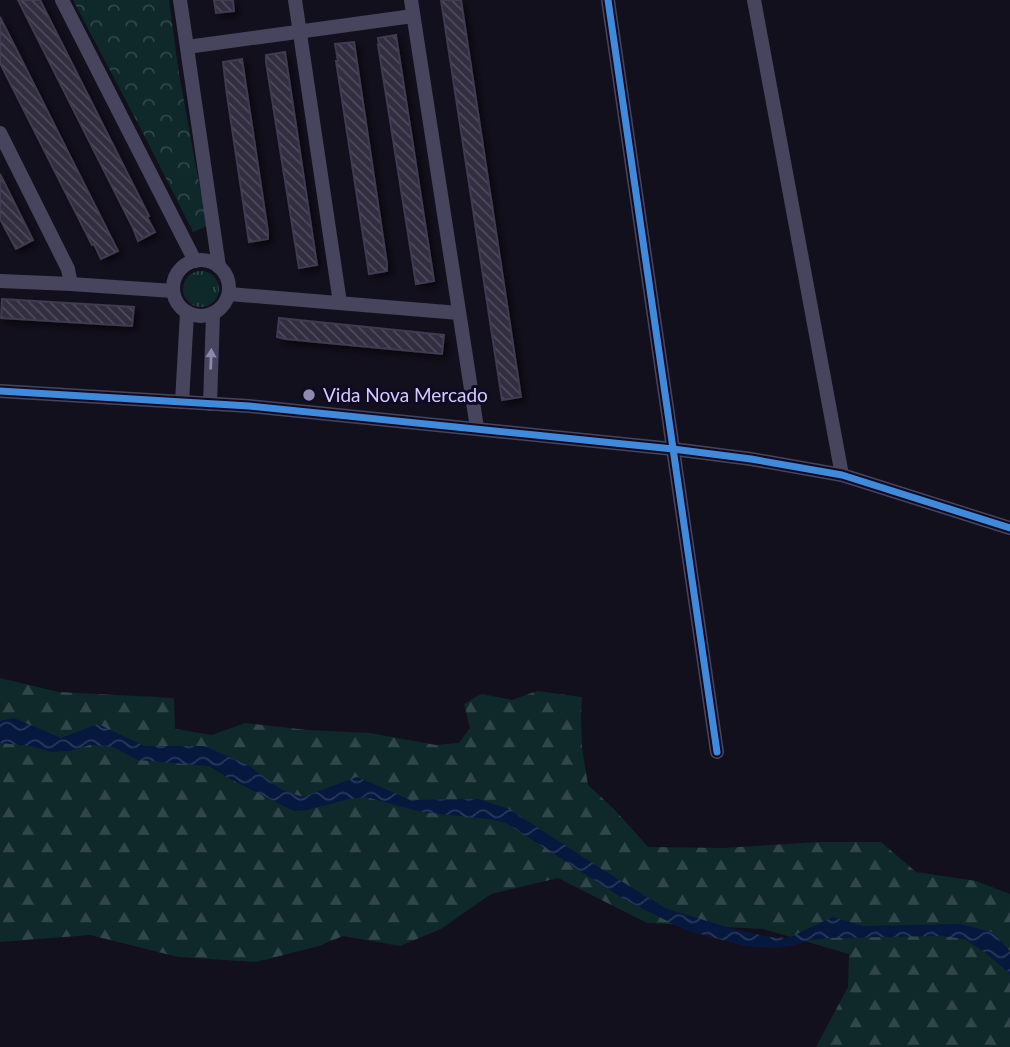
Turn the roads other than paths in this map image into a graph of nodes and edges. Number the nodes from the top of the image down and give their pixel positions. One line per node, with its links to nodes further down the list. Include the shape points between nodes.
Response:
1 (62, 0): 11 (street)
2 (180, 0): 9 (street)
3 (295, 0): 8 (street)
4 (411, 0): 7 (street)
5 (608, 0): 25 (street)
6 (754, 0): 26 (street)
7 (413, 16): 8 (street); 19 (street)
8 (300, 31): 9 (street); 17 (street)
9 (187, 47): 12 (street)
10 (0, 133): 14 (street, via 68,269)
11 (195, 261): 12 (street, via 207,260); 15 (street, via 176,274)
12 (219, 267): 16 (street, via 227,276)
13 (0, 281): 14 (street)
14 (71, 284): 15 (street)
15 (173, 291): 18 (street)
16 (229, 294): 17 (street); 20 (street)
17 (340, 303): 19 (street)
18 (187, 313): 20 (street); 22 (street)
19 (459, 313): 24 (street)
20 (213, 314): 23 (street, one-way to 20)
21 (0, 391): 22 (street)
22 (183, 402): 23 (street)
23 (210, 404): 24 (street)
24 (477, 428): 25 (street)
25 (673, 449): 26 (street); 28 (street)
26 (842, 475): 27 (street)
27 (1010, 528)
28 (717, 752)

